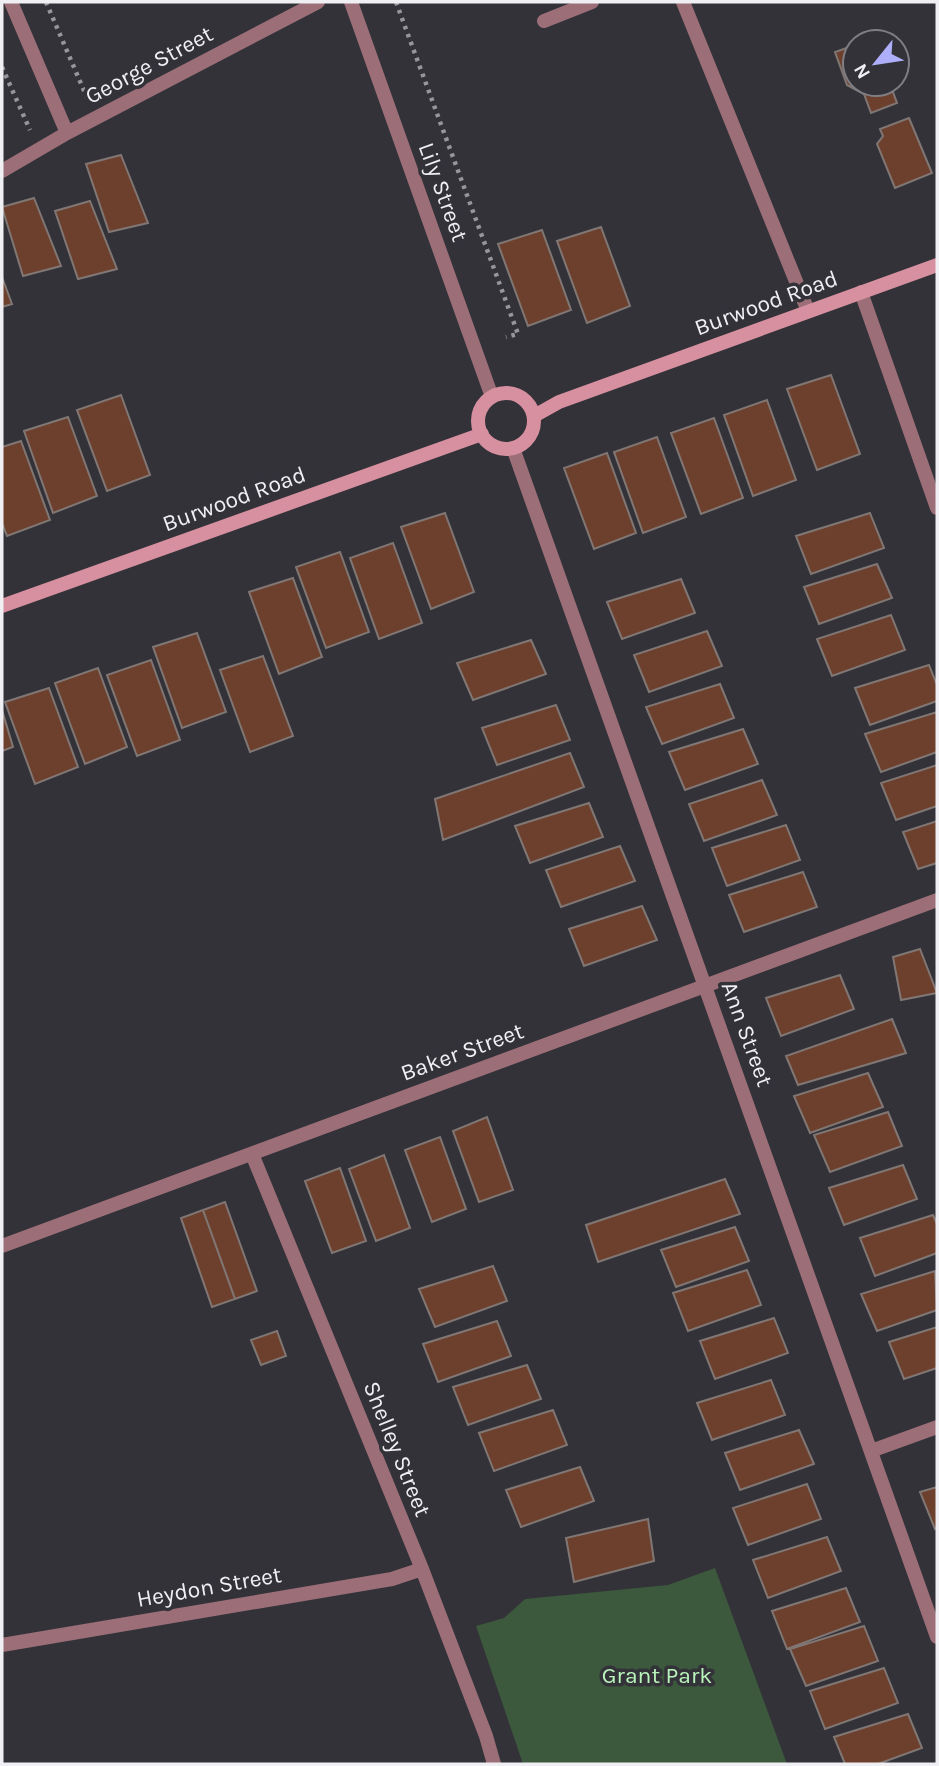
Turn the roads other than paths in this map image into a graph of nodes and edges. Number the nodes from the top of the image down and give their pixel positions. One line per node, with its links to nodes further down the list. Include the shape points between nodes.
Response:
1 (11, 2): 7 (street)
2 (318, 2): 7 (street, George Street)
3 (351, 2): 12 (street, Lily Street)
4 (592, 2): 6 (street)
5 (683, 2): 11 (street)
6 (544, 20)
7 (67, 133): 8 (street, George Street)
8 (2, 171)
9 (937, 265): 10 (main road, Burwood Road)
10 (861, 292): 11 (main road, Burwood Road); 16 (street)
11 (808, 311): 13 (main road, Burwood Road, via 559,402)
12 (492, 397): 13 (main road, via 500,393 518,396); 14 (main road, via 478,418)
13 (534, 416): 15 (main road, via 529,436)
14 (482, 434): 15 (main road, via 495,446); 17 (main road, Burwood Road)
15 (513, 448): 19 (street, Ann Street)
16 (937, 508)
17 (2, 606)
18 (937, 900): 19 (street, Baker Street)
19 (706, 987): 20 (street, Baker Street); 23 (street, Ann Street)
20 (252, 1154): 21 (street, Baker Street); 24 (street, Shelley Street)
21 (2, 1246)
22 (937, 1427): 23 (street)
23 (871, 1451): 25 (street, Ann Street)
24 (422, 1569): 26 (street, Heydon Street, via 391,1579); 27 (street, Shelley Street)
25 (937, 1637)
26 (2, 1645)
27 (494, 1764)

